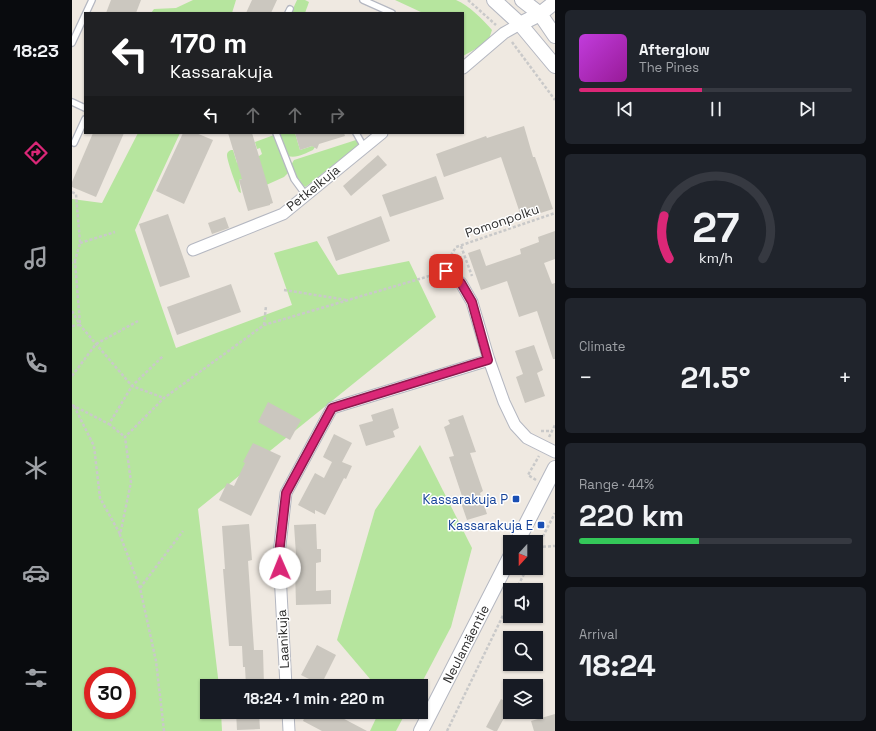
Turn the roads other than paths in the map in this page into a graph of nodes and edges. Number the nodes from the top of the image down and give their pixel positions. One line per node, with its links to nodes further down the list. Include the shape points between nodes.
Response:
1 (92, 0): 6 (lane)
2 (363, 0): 7 (lane)
3 (494, 0): 10 (street)
4 (522, 0): 8 (street)
5 (555, 2): 8 (street)
6 (86, 12)
7 (390, 12)
8 (540, 14): 10 (street); 11 (street)
9 (84, 16): 12 (lane)
10 (520, 24): 13 (street); 14 (street, via 504,33)
11 (555, 36)
12 (72, 43)
13 (555, 66)
14 (464, 67)
15 (72, 102): 16 (lane)
16 (84, 108)
17 (84, 121): 21 (lane)
18 (276, 134): 23 (lane, via 294,178)
19 (357, 134): 22 (lane)
20 (381, 134): 22 (street, Petkelkuja)
21 (73, 144)
22 (364, 147): 23 (street, Petkelkuja)
23 (305, 194): 24 (street, Petkelkuja, via 283,214)
24 (193, 250)
25 (446, 271): 26 (street, via 461,283 472,302)
26 (488, 360): 27 (street, via 515,425 527,438); 31 (street, Laanikuja, via 332,408 286,493 279,554)
27 (555, 452)
28 (555, 468): 29 (street)
29 (521, 535)
30 (503, 571): 34 (street, Neulamäentie)
31 (286, 679)
32 (288, 719): 33 (street)
33 (289, 731)
34 (421, 731)

